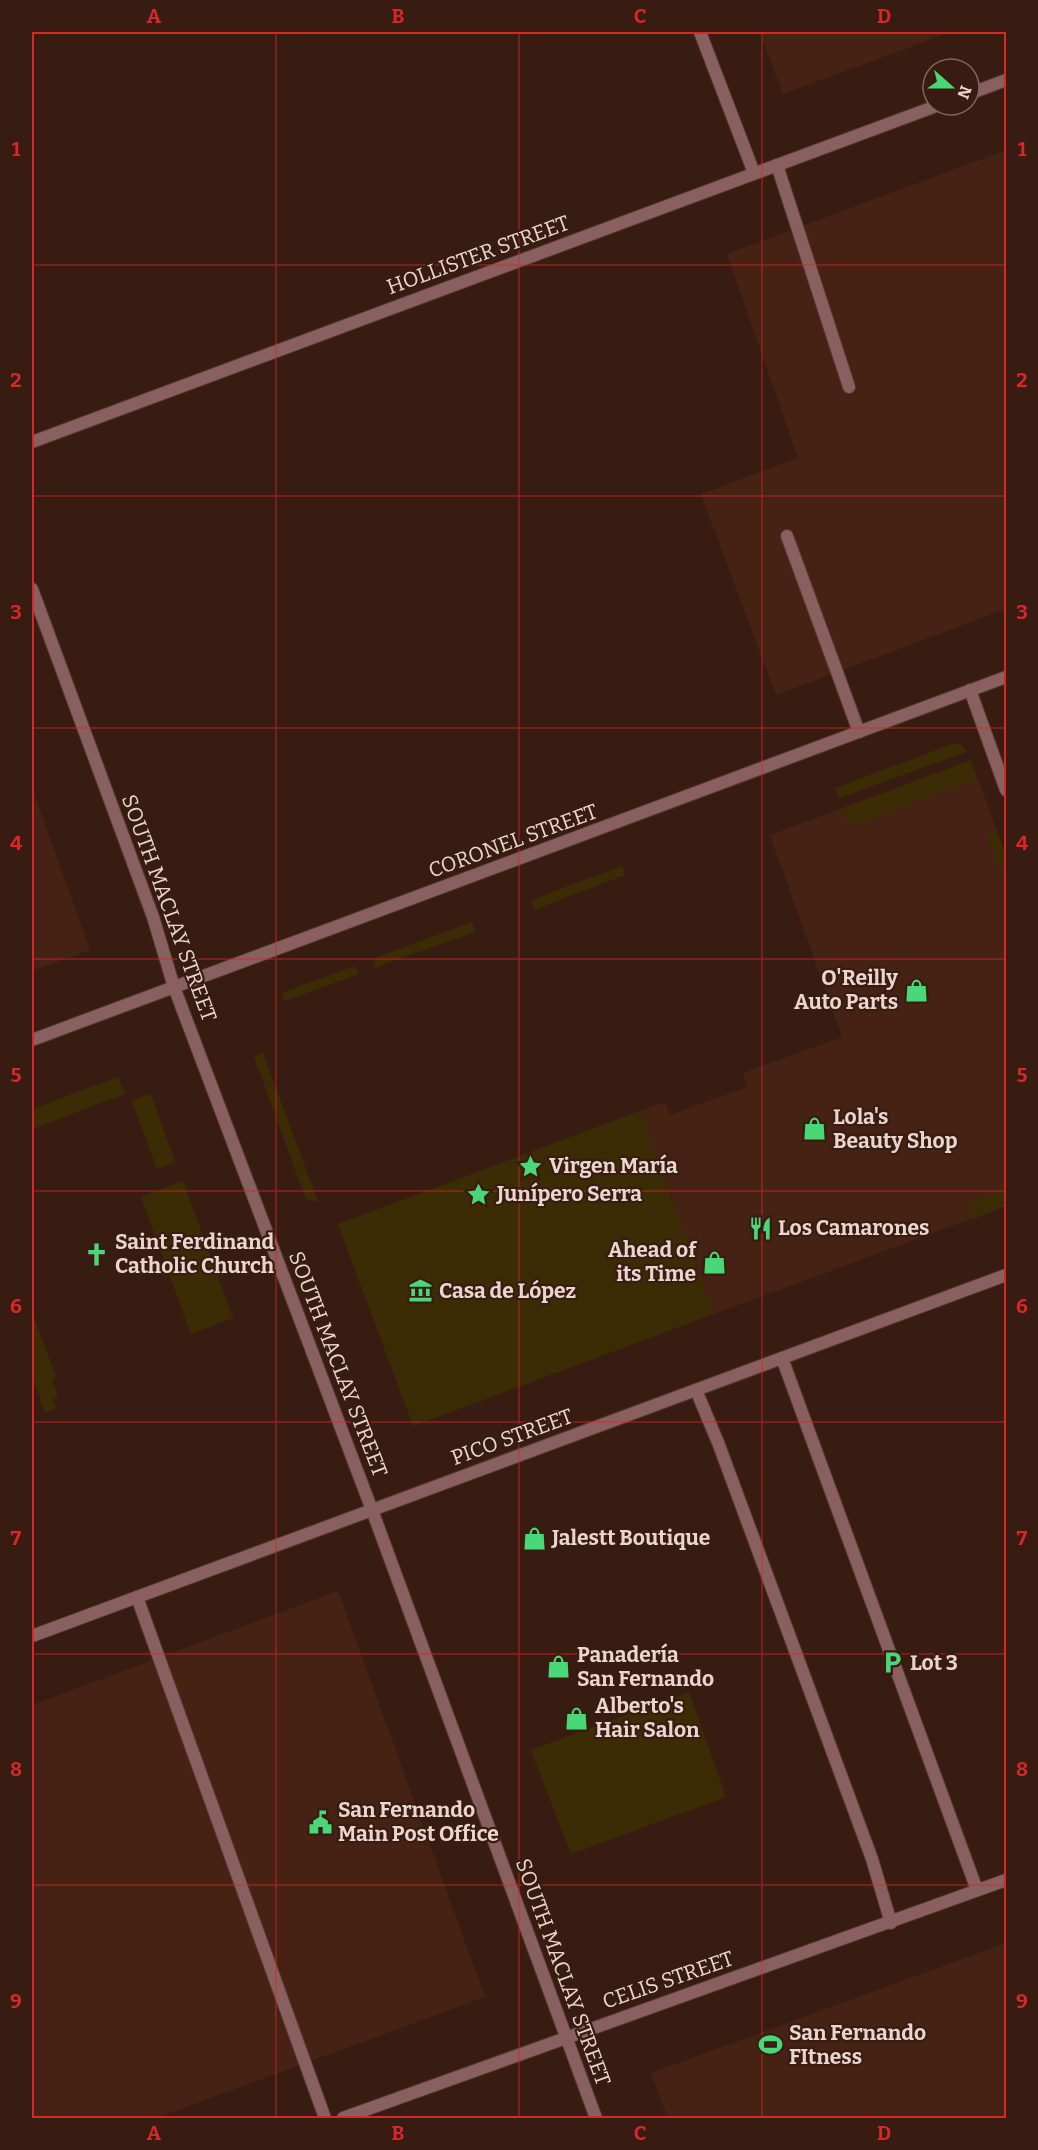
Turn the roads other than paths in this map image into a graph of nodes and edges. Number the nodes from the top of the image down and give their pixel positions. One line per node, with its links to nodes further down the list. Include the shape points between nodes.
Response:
1 (700, 32): 6 (street)
2 (1006, 80): 3 (street)
3 (981, 89)
4 (921, 112): 5 (street, HOLLISTER STREET)
5 (777, 165): 6 (street, HOLLISTER STREET); 7 (street)
6 (754, 173): 8 (street, HOLLISTER STREET)
7 (849, 387)
8 (32, 442)
9 (787, 536): 13 (street)
10 (32, 589): 15 (street, SOUTH MACLAY STREET, via 153,917)
11 (1006, 677): 12 (street, CORONEL STREET)
12 (970, 690): 13 (street, CORONEL STREET); 14 (street)
13 (859, 732): 15 (street, CORONEL STREET)
14 (1006, 790)
15 (174, 987): 16 (street, CORONEL STREET); 20 (street, SOUTH MACLAY STREET)
16 (32, 1040)
17 (1006, 1275): 18 (street, PICO STREET)
18 (782, 1358): 19 (street, PICO STREET); 24 (street)
19 (696, 1390): 20 (street, PICO STREET); 25 (street, via 855,1814)
20 (372, 1510): 21 (street, PICO STREET); 26 (street, SOUTH MACLAY STREET)
21 (137, 1597): 22 (street, PICO STREET); 27 (street)
22 (32, 1636)
23 (1006, 1880): 24 (street, CELIS STREET)
24 (977, 1890): 25 (street, CELIS STREET)
25 (891, 1923): 26 (street, CELIS STREET)
26 (567, 2036): 28 (street, CELIS STREET); 29 (street, SOUTH MACLAY STREET)
27 (325, 2118)
28 (343, 2118)
29 (596, 2118)

